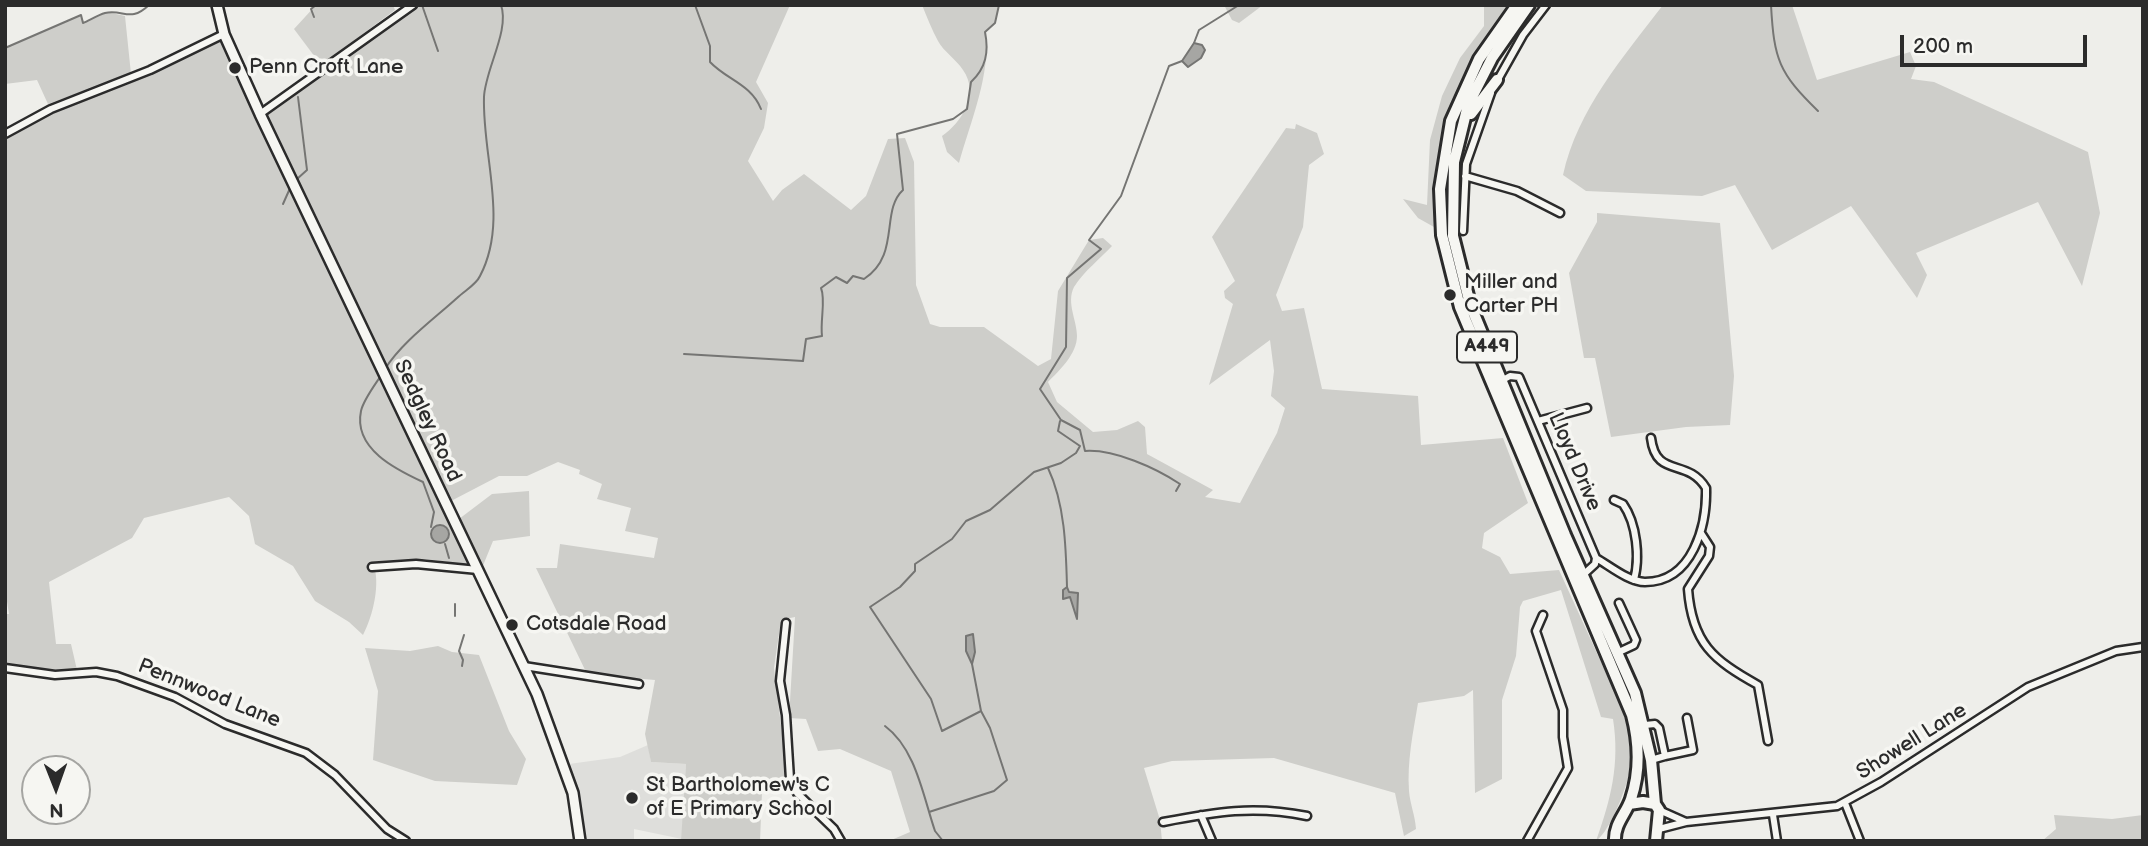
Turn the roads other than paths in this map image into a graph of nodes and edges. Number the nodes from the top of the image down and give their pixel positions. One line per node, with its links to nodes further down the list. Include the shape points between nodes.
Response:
1 (217, 5): 6 (street, Sedgley Road)
2 (413, 5): 8 (street)
3 (1517, 5): 39 (highway, A449, via 1479,59 1451,121 1440,189 1442,234 1460,307 1632,715 1637,746)
4 (1529, 5): 10 (highway, A449, via 1479,81)
5 (1546, 5): 7 (street)
6 (223, 28): 8 (street, Sedgley Road); 9 (street, via 150,71 51,109)
7 (1497, 80): 10 (highway, via 1472,110); 11 (street)
8 (260, 114): 22 (street, Sedgley Road)
9 (5, 134)
10 (1456, 148): 14 (highway, A449, via 1452,190 1457,255 1470,304)
11 (1465, 176): 12 (street, via 1517,191); 13 (street)
12 (1560, 213)
13 (1463, 231)
14 (1501, 381): 16 (street, Lloyd Drive, via 1519,377); 23 (highway, A449)
15 (1587, 408): 16 (street)
16 (1538, 421): 20 (street, Lloyd Drive)
17 (1651, 438): 19 (street, via 1657,459 1665,465 1688,468 1706,488)
18 (1614, 500): 24 (street, via 1623,504 1630,520 1638,564)
19 (1701, 533): 24 (street, via 1682,567 1667,578); 35 (street, via 1710,547 1688,589 1695,632 1732,671 1758,685)
20 (1596, 558): 23 (street); 24 (street)
21 (372, 567): 22 (street, via 416,564)
22 (479, 570): 30 (street, Sedgley Road)
23 (1583, 575): 29 (highway, A449)
24 (1634, 580)
25 (1619, 603): 29 (street, via 1636,640)
26 (1543, 615): 52 (street, via 1536,631 1563,710 1569,761)
27 (786, 623): 50 (street, via 780,681 790,779)
28 (2143, 647): 38 (street, Showell Lane, via 2116,651 2028,687)
29 (1619, 652): 34 (highway, A449)
30 (524, 666): 32 (street); 49 (street, Sedgley Road, via 569,781)
31 (5, 668): 48 (street, Pennwood Lane, via 117,676 175,697 225,724 306,753 335,775 387,829)
32 (639, 684)
33 (1687, 718): 36 (street, via 1693,750)
34 (1645, 725): 36 (street, via 1659,728); 37 (highway, A449)
35 (1768, 741)
36 (1665, 755): 37 (street)
37 (1651, 760): 40 (highway, A449)
38 (1845, 803): 42 (street, Showell Lane); 54 (street)
39 (1629, 804): 40 (highway); 46 (highway)
40 (1657, 807): 45 (street, Showell Lane); 47 (highway)
41 (1201, 815): 43 (street, via 1255,808); 44 (street); 51 (street)
42 (1773, 815): 45 (street, Showell Lane); 53 (street)
43 (1307, 816)
44 (1163, 822)
45 (1686, 822): 47 (street, Showell Lane)
46 (1614, 838)
47 (1657, 838)
48 (406, 841)
49 (580, 841)
50 (841, 841)
51 (1212, 841)
52 (1527, 841)
53 (1777, 841)
54 (1860, 841)

